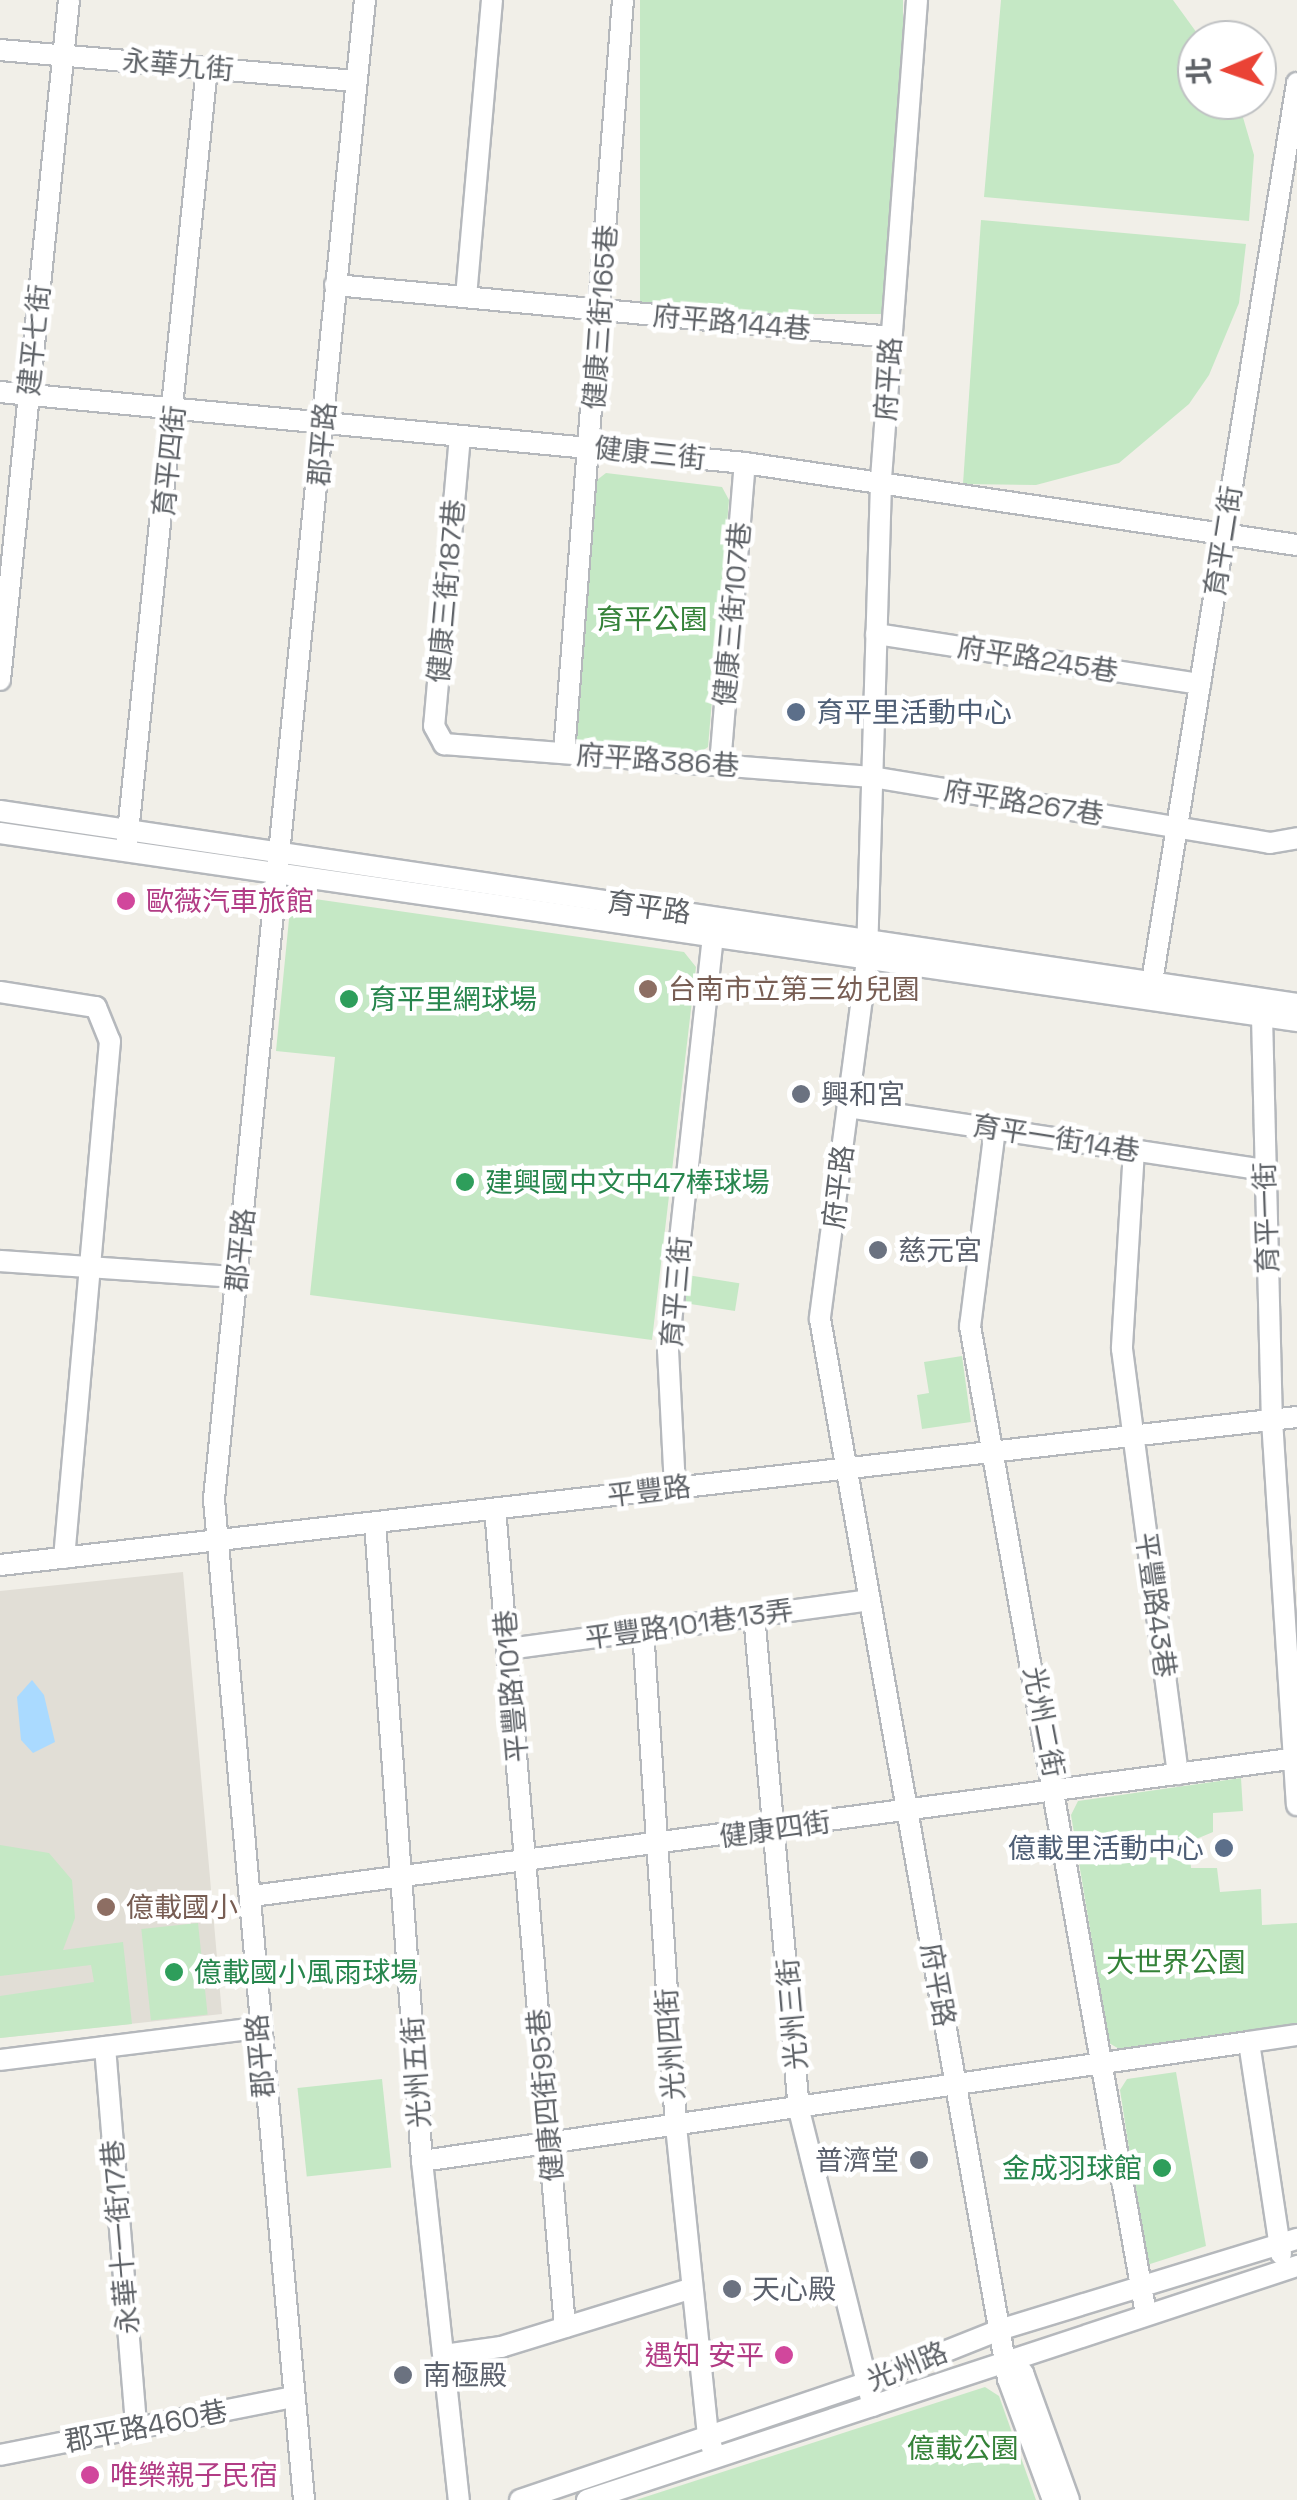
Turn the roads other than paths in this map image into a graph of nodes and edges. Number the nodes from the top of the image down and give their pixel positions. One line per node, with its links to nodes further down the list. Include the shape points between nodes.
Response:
1 (69, 0): 7 (street, 建平七街)
2 (365, 0): 9 (street, 郡平路)
3 (492, 0): 13 (street)
4 (622, 0): 14 (street, 健康三街165巷)
5 (918, 0): 15 (street, 府平路)
6 (0, 50): 7 (street, 永華九街)
7 (63, 55): 8 (street, 永華九街); 17 (street, 建平七街)
8 (206, 68): 9 (street, 永華九街); 18 (street, 育平四街)
9 (356, 81): 12 (street, 郡平路)
10 (1297, 83): 11 (street, 育平二街)
11 (1294, 125): 24 (street, 育平二街)
12 (335, 285): 13 (street, 府平路144巷); 19 (street, 郡平路)
13 (466, 298): 14 (street, 府平路144巷)
14 (599, 310): 15 (street, 府平路144巷); 21 (street, 健康三街165巷)
15 (891, 337): 23 (street, 府平路)
16 (0, 392): 17 (street, 健康三街)
17 (28, 395): 18 (street, 健康三街); 27 (street, 建平七街)
18 (175, 408): 19 (street, 健康三街); 35 (street, 育平四街)
19 (324, 422): 20 (street, 健康三街); 39 (street, 郡平路)
20 (460, 436): 21 (street, 健康三街); 29 (street, 健康三街187巷, via 434,726)
21 (592, 447): 22 (street, 健康三街); 30 (street, 健康三街165巷)
22 (745, 463): 23 (street, 健康三街); 31 (street, 健康三街107巷)
23 (881, 483): 24 (street, 健康三街); 26 (street, 府平路)
24 (1224, 532): 25 (street, 健康三街); 28 (street, 育平二街)
25 (1297, 545)
26 (876, 634): 28 (street, 府平路245巷); 32 (street, 府平路)
27 (0, 680)
28 (1200, 684): 34 (street, 育平二街)
29 (444, 744): 30 (street, 府平路386巷)
30 (564, 753): 31 (street, 府平路386巷)
31 (720, 765): 32 (street, 府平路386巷)
32 (872, 777): 34 (street, 府平路267巷); 42 (street, 府平路)
33 (0, 811): 35 (street, 育平路)
34 (1177, 827): 37 (street, 府平路267巷, via 1288,845); 43 (street, 育平二街)
35 (128, 830): 38 (street, 育平四街); 39 (street, 育平路)
36 (0, 832): 38 (street, 育平路)
37 (1297, 838)
38 (127, 852): 40 (street, 育平路)
39 (283, 853): 40 (street, 郡平路); 41 (street, 育平路)
40 (279, 876): 41 (street, 育平路); 54 (street, 郡平路)
41 (714, 928): 42 (street, 育平路); 60 (street, 育平三街, via 668,1350)
42 (867, 950): 43 (street, 育平路); 48 (street, 府平路)
43 (1151, 991): 45 (street, 育平路); 46 (street, 育平路)
44 (0, 992): 53 (street, via 96,1006 108,1023)
45 (1297, 1004)
46 (1262, 1016): 47 (street, 育平路); 51 (street, 育平一街)
47 (1297, 1021)
48 (848, 1106): 49 (street, 育平一街14巷); 59 (street, 府平路, via 820,1319)
49 (996, 1129): 50 (street, 育平一街14巷); 58 (street, 光州二街, via 970,1326)
50 (1134, 1150): 51 (street, 育平一街14巷); 57 (street, 平豐路43巷, via 1122,1349)
51 (1264, 1170): 56 (street, 育平一街)
52 (0, 1260): 53 (street)
53 (92, 1266): 54 (street); 64 (street)
54 (237, 1277): 63 (street, 郡平路, via 214,1499)
55 (1297, 1417): 56 (street, 平豐路)
56 (1272, 1420): 57 (street, 平豐路); 70 (street, 育平一街)
57 (1133, 1436): 58 (street, 平豐路); 71 (street, 平豐路43巷)
58 (992, 1452): 59 (street, 平豐路); 72 (street, 光州二街)
59 (847, 1469): 60 (street, 平豐路); 66 (street, 府平路)
60 (675, 1488): 61 (street, 平豐路)
61 (495, 1509): 62 (street, 平豐路); 69 (street, 平豐路101巷)
62 (376, 1523): 63 (street, 平豐路); 78 (street, 光州五街)
63 (216, 1540): 64 (street, 平豐路); 79 (street, 郡平路)
64 (64, 1558): 65 (street, 平豐路)
65 (0, 1565)
66 (870, 1600): 67 (street, 平豐路101巷13弄); 74 (street, 府平路)
67 (754, 1616): 68 (street, 平豐路101巷13弄); 75 (street, 光州三街)
68 (643, 1630): 69 (street, 平豐路101巷13弄); 76 (street, 光州四街)
69 (508, 1648): 77 (street, 平豐路101巷)
70 (1295, 1758): 71 (street, 健康四街); 73 (street, 育平一街)
71 (1178, 1774): 72 (street, 健康四街)
72 (1057, 1791): 74 (street, 健康四街); 85 (street, 光州二街)
73 (1297, 1805)
74 (907, 1812): 75 (street, 健康四街); 86 (street, 府平路)
75 (777, 1829): 76 (street, 健康四街); 87 (street, 光州三街)
76 (657, 1846): 77 (street, 健康四街); 88 (street, 光州四街)
77 (527, 1863): 78 (street, 健康四街); 89 (street, 健康四街95巷)
78 (402, 1874): 79 (street, 健康四街); 90 (street, 光州五街)
79 (252, 1896): 80 (street, 郡平路)
80 (257, 2028): 83 (street); 101 (street, 郡平路)
81 (1297, 2035): 82 (street)
82 (1249, 2042): 85 (street); 91 (street)
83 (105, 2047): 84 (street); 103 (street, 永華十一街17巷)
84 (0, 2060)
85 (1105, 2066): 86 (street); 93 (street, 光州二街)
86 (956, 2088): 87 (street); 97 (street, 府平路)
87 (800, 2110): 88 (street); 100 (street, 光州三街)
88 (676, 2126): 89 (street); 94 (street, 光州四街)
89 (548, 2144): 90 (street); 96 (street, 健康四街95巷)
90 (422, 2161): 98 (street, 光州五街)
91 (1288, 2241): 92 (street); 93 (street, 光州路)
92 (1291, 2268): 95 (street, 光州路)
93 (1139, 2285): 95 (street, 光州二街); 97 (street, 光州路)
94 (690, 2289): 96 (street); 104 (street, 光州四街)
95 (1146, 2314): 99 (street, 光州路)
96 (565, 2327): 98 (street, via 502,2347)
97 (999, 2330): 99 (street, 府平路); 100 (street, 光州路)
98 (444, 2355): 107 (street, 光州五街)
99 (1008, 2359): 102 (street, 光州路); 110 (street, via 1008,2380); 111 (street, via 1022,2373)
100 (866, 2383): 102 (street, 光州三街); 104 (street, 光州路)
101 (293, 2397): 103 (street, 郡平路460巷); 106 (street, 郡平路)
102 (873, 2406): 104 (street, 光州路)
103 (136, 2428): 105 (street, 郡平路460巷)
104 (712, 2446): 108 (street, 光州路); 109 (street, 光州路)
105 (0, 2455)
106 (304, 2500)
107 (459, 2500)
108 (520, 2500)
109 (587, 2500)
110 (1053, 2500)
111 (1069, 2500)

